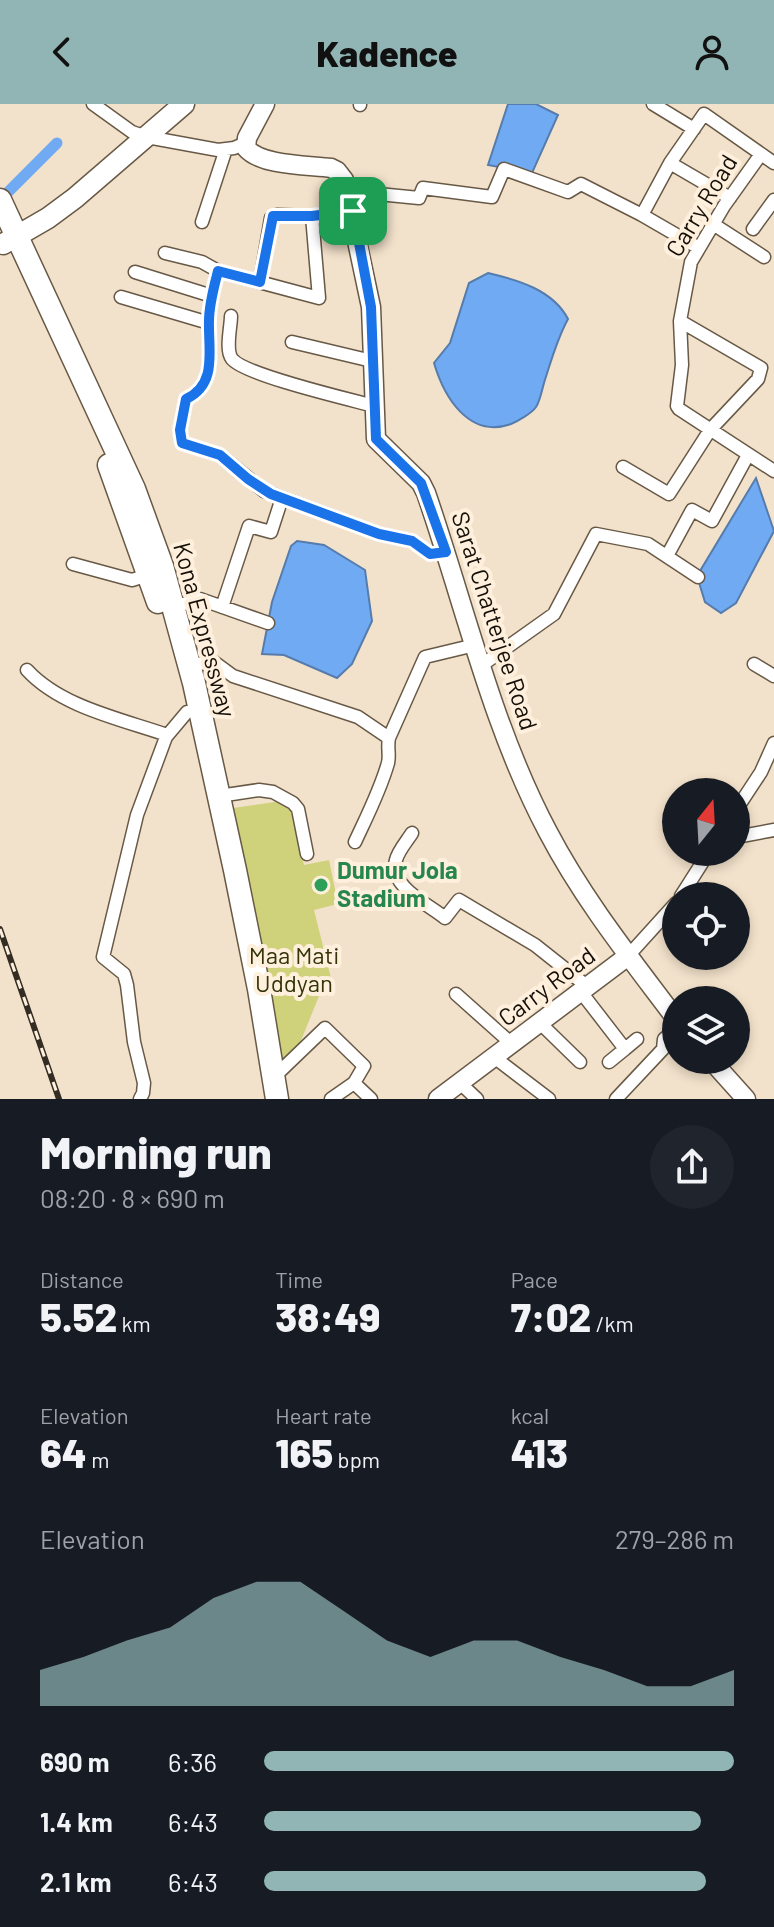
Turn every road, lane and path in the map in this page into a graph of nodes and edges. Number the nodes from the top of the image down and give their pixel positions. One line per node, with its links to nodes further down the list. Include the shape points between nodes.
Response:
1 (93, 104): 7 (street)
2 (164, 104): 7 (main road)
3 (184, 104): 7 (main road)
4 (265, 104): 8 (main road)
5 (653, 104): 6 (street)
6 (694, 129): 10 (street, via 704,114); 11 (street)
7 (140, 134): 9 (street); 23 (main road)
8 (246, 143): 9 (street); 13 (main road, via 250,153 263,160 337,171)
9 (226, 149): 20 (street)
10 (761, 154): 12 (street); 14 (street, Carry Road)
11 (670, 163): 14 (street); 18 (street)
12 (774, 163)
13 (348, 191): 17 (main road, Sarat Chatterjee Road); 18 (street, via 419,198 423,188 492,197 504,169 568,192 581,184)
14 (730, 198): 21 (street, Carry Road)
15 (774, 200): 22 (street)
16 (1, 203): 23 (highway, Kona Expressway)
17 (353, 211): 19 (street); 36 (main road, Sarat Chatterjee Road, via 371,307)
18 (642, 215): 24 (street)
19 (312, 216): 29 (street, via 271,218); 29 (street, via 319,298)
20 (202, 222)
21 (713, 224): 24 (street, Carry Road); 26 (street)
22 (753, 229)
23 (5, 238): 46 (highway, Kona Expressway, via 106,456); 48 (highway, Kona Expressway, via 134,489)
24 (699, 248): 33 (street, Carry Road, via 691,262)
25 (165, 253): 27 (street)
26 (764, 257)
27 (218, 271): 29 (street); 30 (street)
28 (135, 272): 30 (street)
29 (260, 282)
30 (212, 296): 34 (street)
31 (121, 297): 34 (street)
32 (231, 316): 37 (street, via 233,361)
33 (680, 321): 38 (street, Carry Road, via 677,406); 38 (street, via 761,368 758,379)
34 (209, 323): 42 (street, via 208,373 205,386 186,399 182,443 220,455 264,491)
35 (292, 342): 36 (street)
36 (372, 361): 37 (main road, Sarat Chatterjee Road)
37 (374, 406): 43 (main road, Sarat Chatterjee Road, via 376,439 421,483)
38 (710, 430): 39 (street, Carry Road); 40 (street, via 669,494)
39 (748, 455): 41 (street, Carry Road); 44 (street, via 712,521 692,510)
40 (623, 467)
41 (774, 471)
42 (282, 498): 43 (street, via 412,541 430,554); 49 (street, via 271,532 249,526)
43 (446, 552): 51 (main road, Sarat Chatterjee Road)
44 (667, 556): 47 (street); 54 (street, via 648,544 596,534 554,614)
45 (73, 564): 46 (street, via 132,580)
46 (148, 575): 57 (highway, Kona Expressway, via 169,632)
47 (698, 577)
48 (173, 607): 49 (street, via 200,599); 53 (highway, Kona Expressway)
49 (222, 607): 50 (street)
50 (268, 623)
51 (475, 645): 54 (main road, Sarat Chatterjee Road); 59 (street, via 425,657)
52 (754, 664): 56 (street)
53 (189, 665): 59 (street, via 214,662 233,676 358,717); 62 (highway, Kona Expressway)
54 (482, 665): 69 (main road, Sarat Chatterjee Road, via 510,749 548,833)
55 (27, 670): 58 (street, via 42,686 79,704)
56 (774, 676)
57 (187, 712): 58 (street); 84 (highway, Kona Expressway)
58 (167, 735): 86 (street, via 137,815 103,957 124,974 127,985 144,1083)
59 (389, 738): 66 (street, via 389,759)
60 (774, 743): 61 (street)
61 (750, 789)
62 (219, 796): 67 (street, via 259,790 293,803); 84 (highway, Kona Expressway, via 259,989)
63 (774, 830): 65 (street)
64 (412, 833): 70 (street, via 396,860 401,886 445,918 459,900 535,945)
65 (750, 834)
66 (355, 842)
67 (307, 854)
68 (662, 918): 69 (street, Carry Road)
69 (628, 956): 70 (main road, Carry Road); 72 (main road, Sarat Chatterjee Road)
70 (584, 989): 73 (main road, Carry Road); 76 (street)
71 (456, 994): 75 (street)
72 (662, 1001)
73 (540, 1023): 75 (main road, Carry Road); 79 (street)
74 (637, 1039): 76 (street)
75 (512, 1044): 78 (main road, Carry Road)
76 (625, 1049): 80 (street)
77 (662, 1050): 92 (street)
78 (494, 1057): 83 (main road, Carry Road); 91 (street)
79 (580, 1062)
80 (609, 1062)
81 (722, 1074): 85 (main road)
82 (354, 1083): 84 (street, via 364,1066 325,1028); 87 (street); 88 (street)
83 (460, 1083): 89 (main road, Carry Road); 90 (street)
84 (274, 1092)
85 (740, 1097)
86 (140, 1099)
87 (331, 1099)
88 (371, 1099)
89 (438, 1099)
90 (477, 1099)
91 (549, 1099)
92 (616, 1099)

